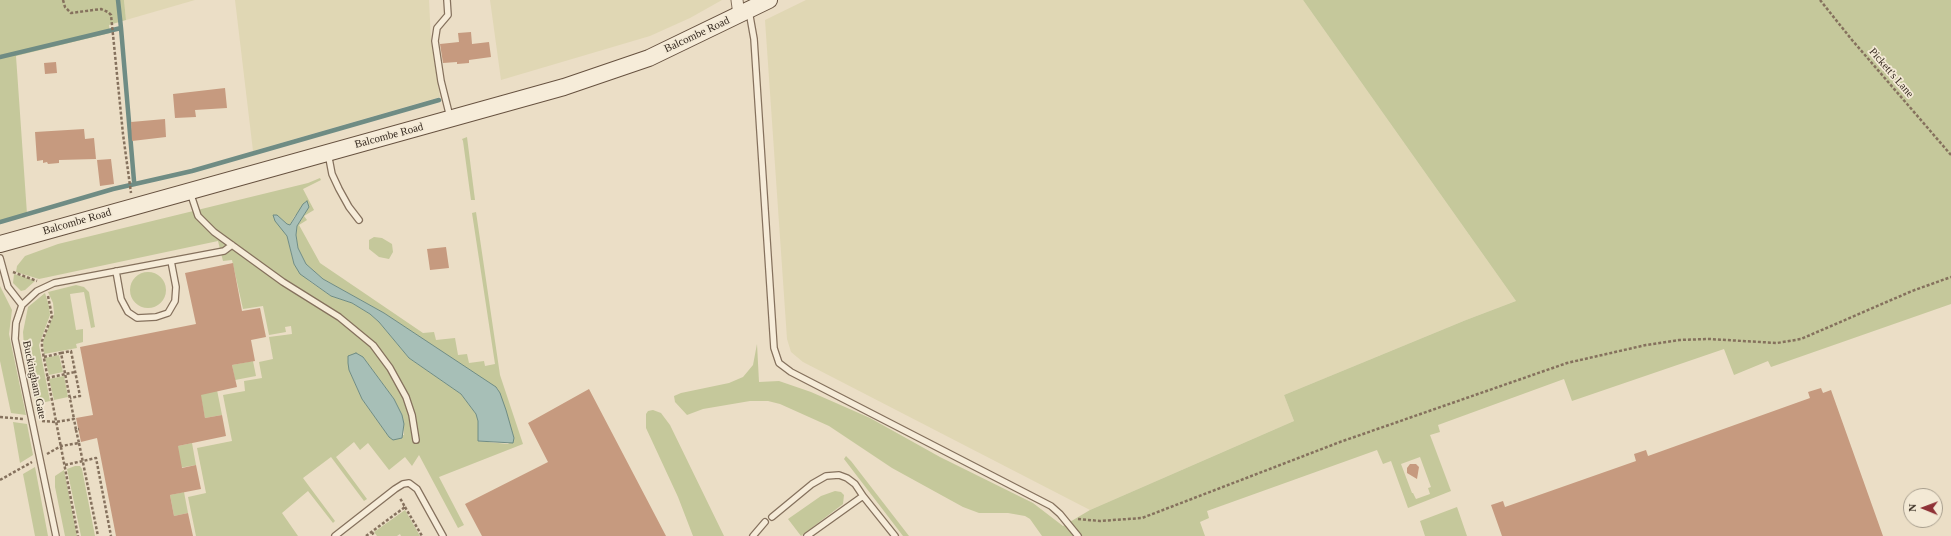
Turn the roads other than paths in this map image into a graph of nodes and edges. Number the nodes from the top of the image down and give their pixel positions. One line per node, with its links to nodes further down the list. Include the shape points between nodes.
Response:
1 (447, 0): 4 (lane, via 448,16 437,28 435,40 441,81)
2 (769, 0): 3 (main road, Balcombe Road)
3 (742, 8): 4 (main road, Balcombe Road, via 649,58 564,87); 24 (lane, via 754,39 774,348 779,364 1051,506)
4 (451, 119): 5 (main road, Balcombe Road)
5 (328, 153): 6 (main road, Balcombe Road); 7 (lane, via 332,174 348,207)
6 (190, 191): 8 (main road, Balcombe Road); 9 (lane, via 195,210 202,221)
7 (359, 220)
8 (0, 244)
9 (232, 245): 11 (lane, Buckingham Gate, via 224,251); 14 (lane, via 283,282 340,317 373,345 390,368 406,397)
10 (0, 258): 13 (lane, via 9,290)
11 (171, 261): 12 (lane, Buckingham Gate); 12 (lane, via 176,287 175,301 168,313 156,318 137,318 128,312 121,300)
12 (116, 271): 13 (lane, Buckingham Gate, via 43,287 29,296)
13 (22, 305): 18 (lane, Buckingham Gate, via 16,323 16,340)
14 (416, 440)
15 (863, 496): 16 (lane, via 847,478 839,475 826,476 812,484); 22 (lane); 23 (lane)
16 (772, 517)
17 (765, 522): 21 (lane)
18 (56, 536)
19 (335, 536): 20 (lane, via 405,483 413,485)
20 (443, 536)
21 (753, 536)
22 (807, 536)
23 (895, 536)
24 (1078, 536)

